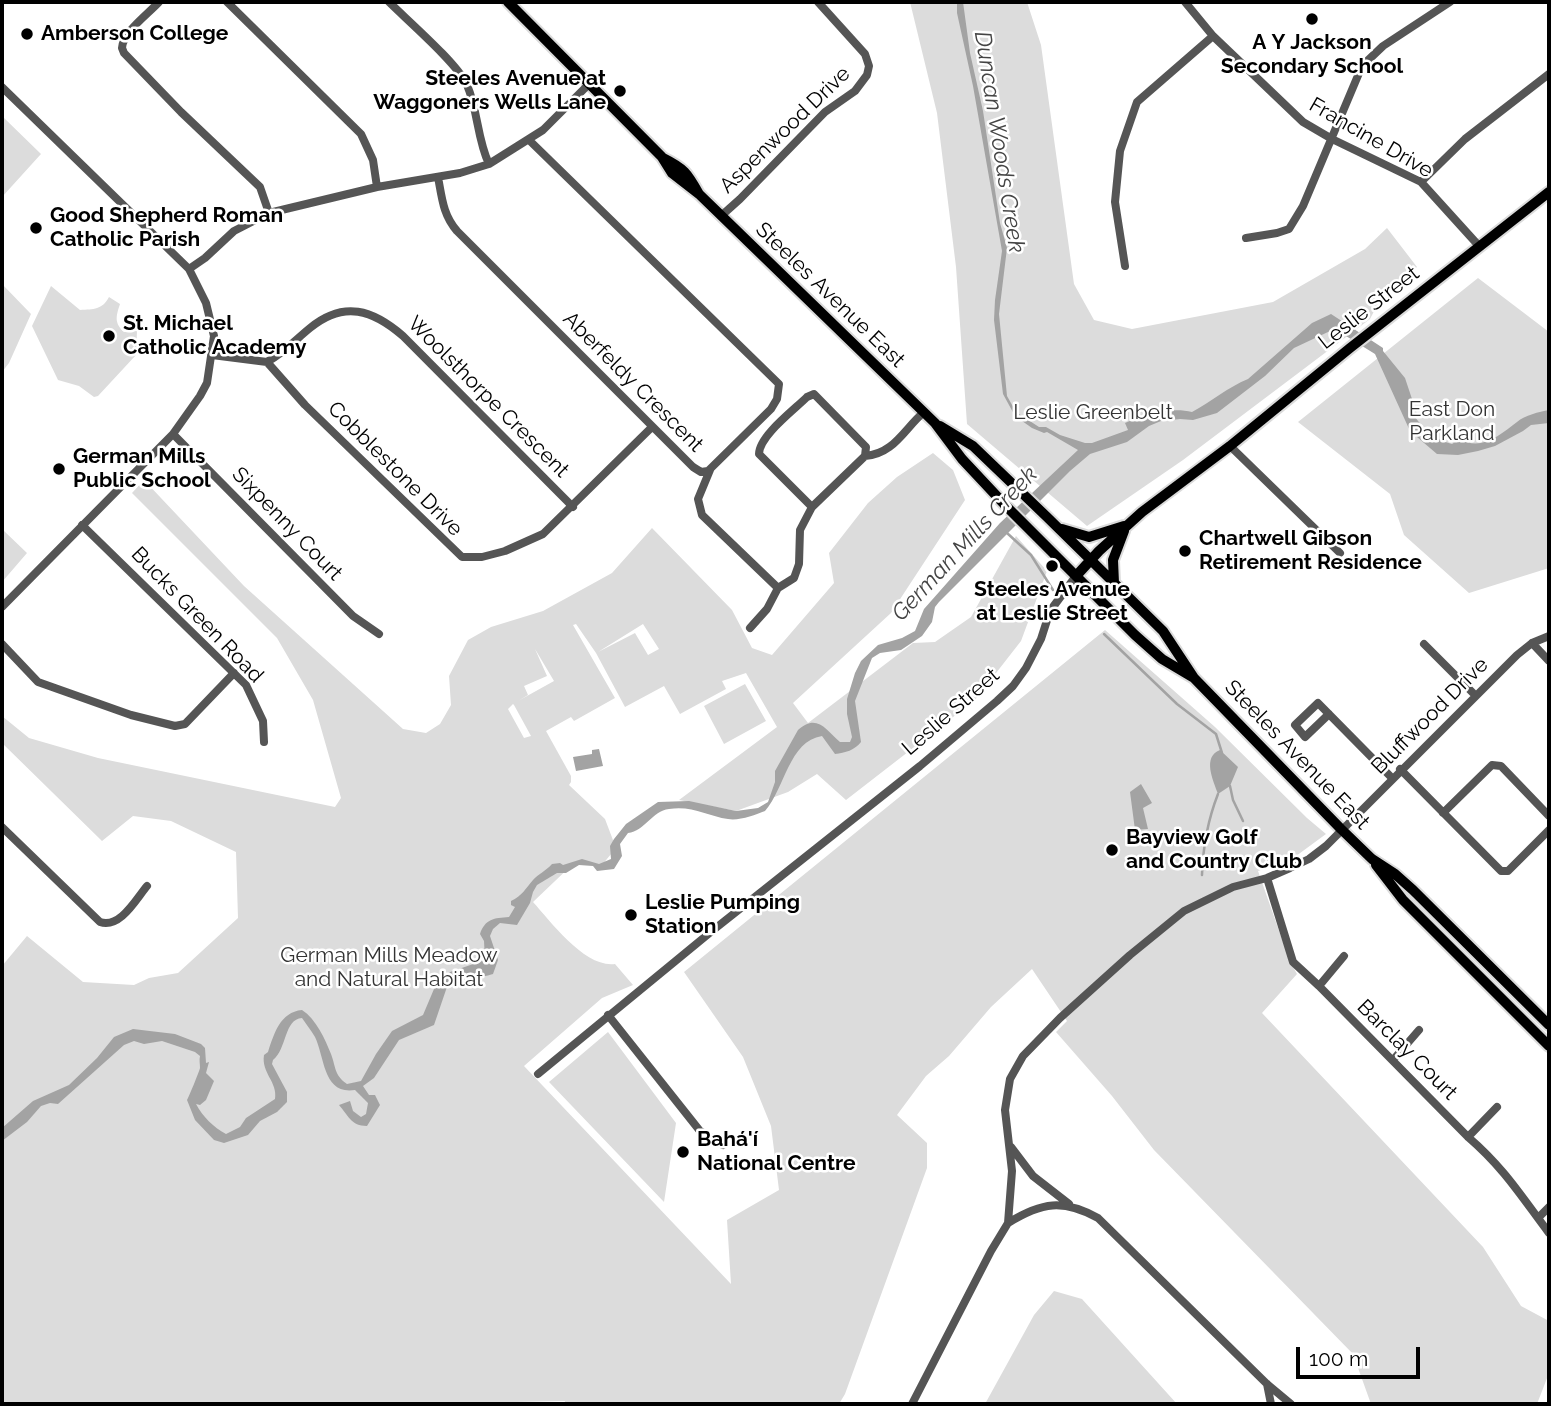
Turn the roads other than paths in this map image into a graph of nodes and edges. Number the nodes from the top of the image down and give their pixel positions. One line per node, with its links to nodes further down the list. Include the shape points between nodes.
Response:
1 (159, 2): 19 (street, via 125,33 124,53 260,187)
2 (227, 2): 17 (street, via 361,134 373,160)
3 (389, 2): 14 (street, via 466,82)
4 (508, 2): 10 (main road, Steeles Avenue East)
5 (818, 2): 20 (street, Aspenwood Drive, via 865,54 867,75)
6 (1185, 2): 8 (street, Francine Drive)
7 (1450, 2): 12 (street, via 1383,46 1362,66)
8 (1213, 36): 12 (street, Francine Drive, via 1303,122); 23 (street, via 1137,102 1120,151 1115,202)
9 (1549, 74): 16 (street, via 1465,139)
10 (589, 84): 13 (street); 20 (main road, Steeles Avenue East, via 662,157 690,175 699,194)
11 (2, 87): 24 (street)
12 (1332, 139): 16 (street, Francine Drive); 21 (street, via 1289,229)
13 (528, 140): 14 (street); 33 (street, Aberfeldy Crescent, via 779,384 771,409)
14 (489, 163): 15 (street)
15 (438, 177): 17 (street); 29 (street, Aberfeldy Crescent, via 448,221)
16 (1421, 182): 22 (street, Francine Drive)
17 (377, 187): 19 (street)
18 (1549, 192): 22 (main road, Leslie Street)
19 (269, 213): 24 (street, via 234,231)
20 (721, 216): 27 (main road, Steeles Avenue East)
21 (1246, 238)
22 (1479, 246): 31 (main road, Leslie Street)
23 (1125, 266)
24 (189, 269): 25 (street, via 206,303 214,337)
25 (212, 355): 26 (street); 30 (street, via 207,383)
26 (267, 362): 34 (street, Woolsthorpe Crescent, via 317,323 341,312 382,319); 34 (street, Cobblestone Drive, via 305,405 462,557 482,557 532,540)
27 (924, 412): 28 (main road, Steeles Avenue East); 32 (street, via 887,450)
28 (935, 423): 38 (main road, Steeles Avenue East, via 973,446); 41 (main road, Steeles Avenue East, via 1006,506)
29 (652, 426): 33 (street, Aberfeldy Crescent, via 693,467 701,472); 34 (street, Cobblestone Drive)
30 (173, 434): 36 (street); 46 (street, Sixpenny Court, via 352,615)
31 (1230, 446): 37 (main road, Leslie Street); 39 (street)
32 (865, 456): 35 (street); 35 (street, via 866,447 859,438 814,394 773,430 762,441 759,454)
33 (710, 469): 43 (street, via 698,499 702,515)
34 (573, 506)
35 (812, 508): 43 (street, via 800,530 794,578)
36 (82, 525): 44 (street); 52 (street, Bucks Green Road)
37 (1127, 526): 38 (main road, via 1089,537); 40 (main road, Leslie Street); 42 (main road, via 1113,560)
38 (1058, 528): 40 (main road, Steeles Avenue East)
39 (1340, 554)
40 (1091, 561): 41 (main road, Leslie Street); 42 (main road, Steeles Avenue East)
41 (1076, 576): 53 (main road, Steeles Avenue East, via 1150,649); 69 (street, Leslie Street, via 1050,611 1026,668 1005,693)
42 (1114, 583): 53 (main road, Steeles Avenue East, via 1163,631)
43 (778, 589): 45 (street)
44 (2, 607)
45 (750, 628)
46 (379, 634)
47 (1549, 636): 48 (street, Bluffwood Drive)
48 (1532, 643): 51 (street); 54 (street, Bluffwood Drive)
49 (2, 644): 52 (street, via 38,682 175,726 186,724)
50 (1424, 644): 54 (street)
51 (1549, 662)
52 (234, 673): 56 (street, Bucks Green Road, via 254,697 263,720)
53 (1194, 678): 62 (main road, Steeles Avenue East)
54 (1475, 695): 57 (street, Bluffwood Drive)
55 (1329, 714): 58 (street)
56 (264, 742)
57 (1401, 769): 58 (street, Bluffwood Drive); 59 (street)
58 (1392, 778): 62 (street, Bluffwood Drive)
59 (1443, 813): 60 (street, via 1492,765 1501,766); 63 (street, via 1501,872 1508,871)
60 (1549, 816)
61 (2, 827): 66 (street, via 100,922 115,922)
62 (1341, 829): 64 (main road, Steeles Avenue East); 65 (street, Bluffwood Drive, via 1309,859)
63 (1549, 830)
64 (1372, 859): 70 (main road, Steeles Avenue East, via 1413,890); 72 (main road, Steeles Avenue East, via 1404,900)
65 (1268, 878): 68 (street, Barclay Court, via 1293,962); 78 (street, Bluffwood Drive, via 1233,887 1184,911 1032,1046 1010,1079 1005,1110)
66 (147, 886)
67 (1344, 956): 68 (street)
68 (1320, 986): 73 (street, Barclay Court)
69 (608, 1015): 74 (street, Leslie Street); 77 (street, via 700,1131)
70 (1549, 1025)
71 (1419, 1030): 73 (street)
72 (1549, 1046)
73 (1393, 1060): 76 (street, Barclay Court)
74 (538, 1074)
75 (1497, 1107): 76 (street)
76 (1468, 1137): 81 (street, Barclay Court, via 1508,1176)
77 (723, 1145)
78 (1009, 1145): 80 (street, via 1033,1175); 82 (street, Bluffwood Drive)
79 (1549, 1207): 81 (street)
80 (1074, 1208): 82 (street, via 1041,1206); 84 (street, via 1098,1218)
81 (1538, 1218): 83 (street, Barclay Court)
82 (1008, 1223): 85 (street)
83 (1549, 1233)
84 (1267, 1384): 86 (street); 87 (street)
85 (912, 1404)
86 (1271, 1404)
87 (1291, 1404)

